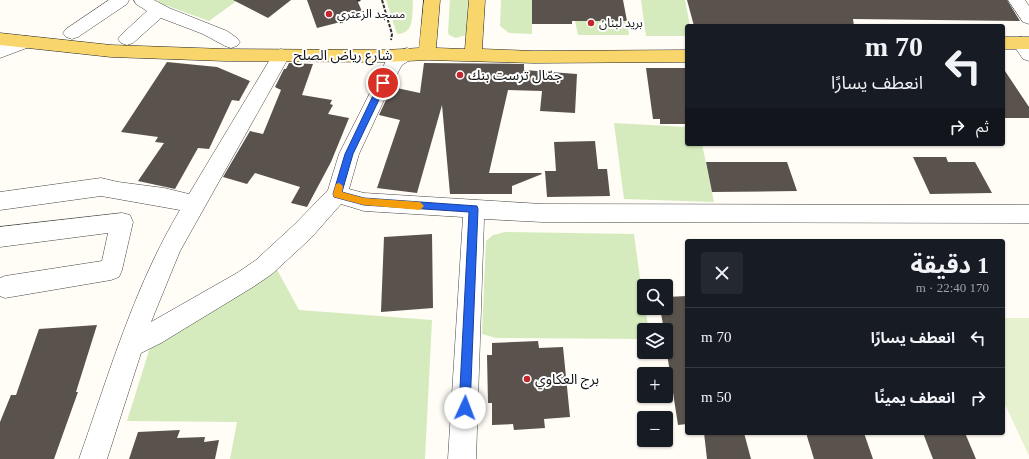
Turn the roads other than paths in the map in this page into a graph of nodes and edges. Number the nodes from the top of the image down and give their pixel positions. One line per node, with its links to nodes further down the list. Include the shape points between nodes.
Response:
1 (121, 0): 9 (street)
2 (142, 0): 6 (street)
3 (432, 0): 16 (main road)
4 (477, 0): 17 (main road)
5 (1016, 0): 7 (street)
6 (159, 10): 11 (street); 13 (street)
7 (1029, 18)
8 (0, 25): 9 (main road, شارع رياض الصلح)
9 (72, 33): 11 (main road, شارع رياض الصلح)
10 (0, 39): 12 (main road, شارع رياض الصلح)
11 (127, 39): 13 (main road, شارع رياض الصلح)
12 (26, 42): 19 (street); 20 (main road, شارع رياض الصلح, via 124,51)
13 (231, 42): 16 (main road, شارع رياض الصلح)
14 (685, 42): 17 (main road, شارع رياض الصلح)
15 (1005, 44): 18 (main road)
16 (413, 48): 17 (main road, شارع رياض الصلح); 20 (main road, شارع رياض الصلح, via 386,56); 24 (street, via 395,61 383,83 349,154)
17 (474, 49): 21 (main road, شارع رياض الصلح, via 534,57)
18 (1027, 49): 22 (main road)
19 (0, 52)
20 (281, 55): 26 (street)
21 (685, 56)
22 (1005, 56)
23 (118, 192): 25 (street, via 101,187); 26 (street, via 164,197); 27 (street)
24 (337, 194): 28 (street, via 372,203); 32 (street, via 303,231 258,271)
25 (0, 201)
26 (194, 204): 32 (street, via 170,247)
27 (0, 208)
28 (474, 209): 29 (street, via 542,213); 34 (street)
29 (1029, 214)
30 (0, 237): 31 (street, via 122,222 111,270)
31 (6, 287)
32 (132, 345): 33 (street)
33 (93, 459)
34 (462, 459)

